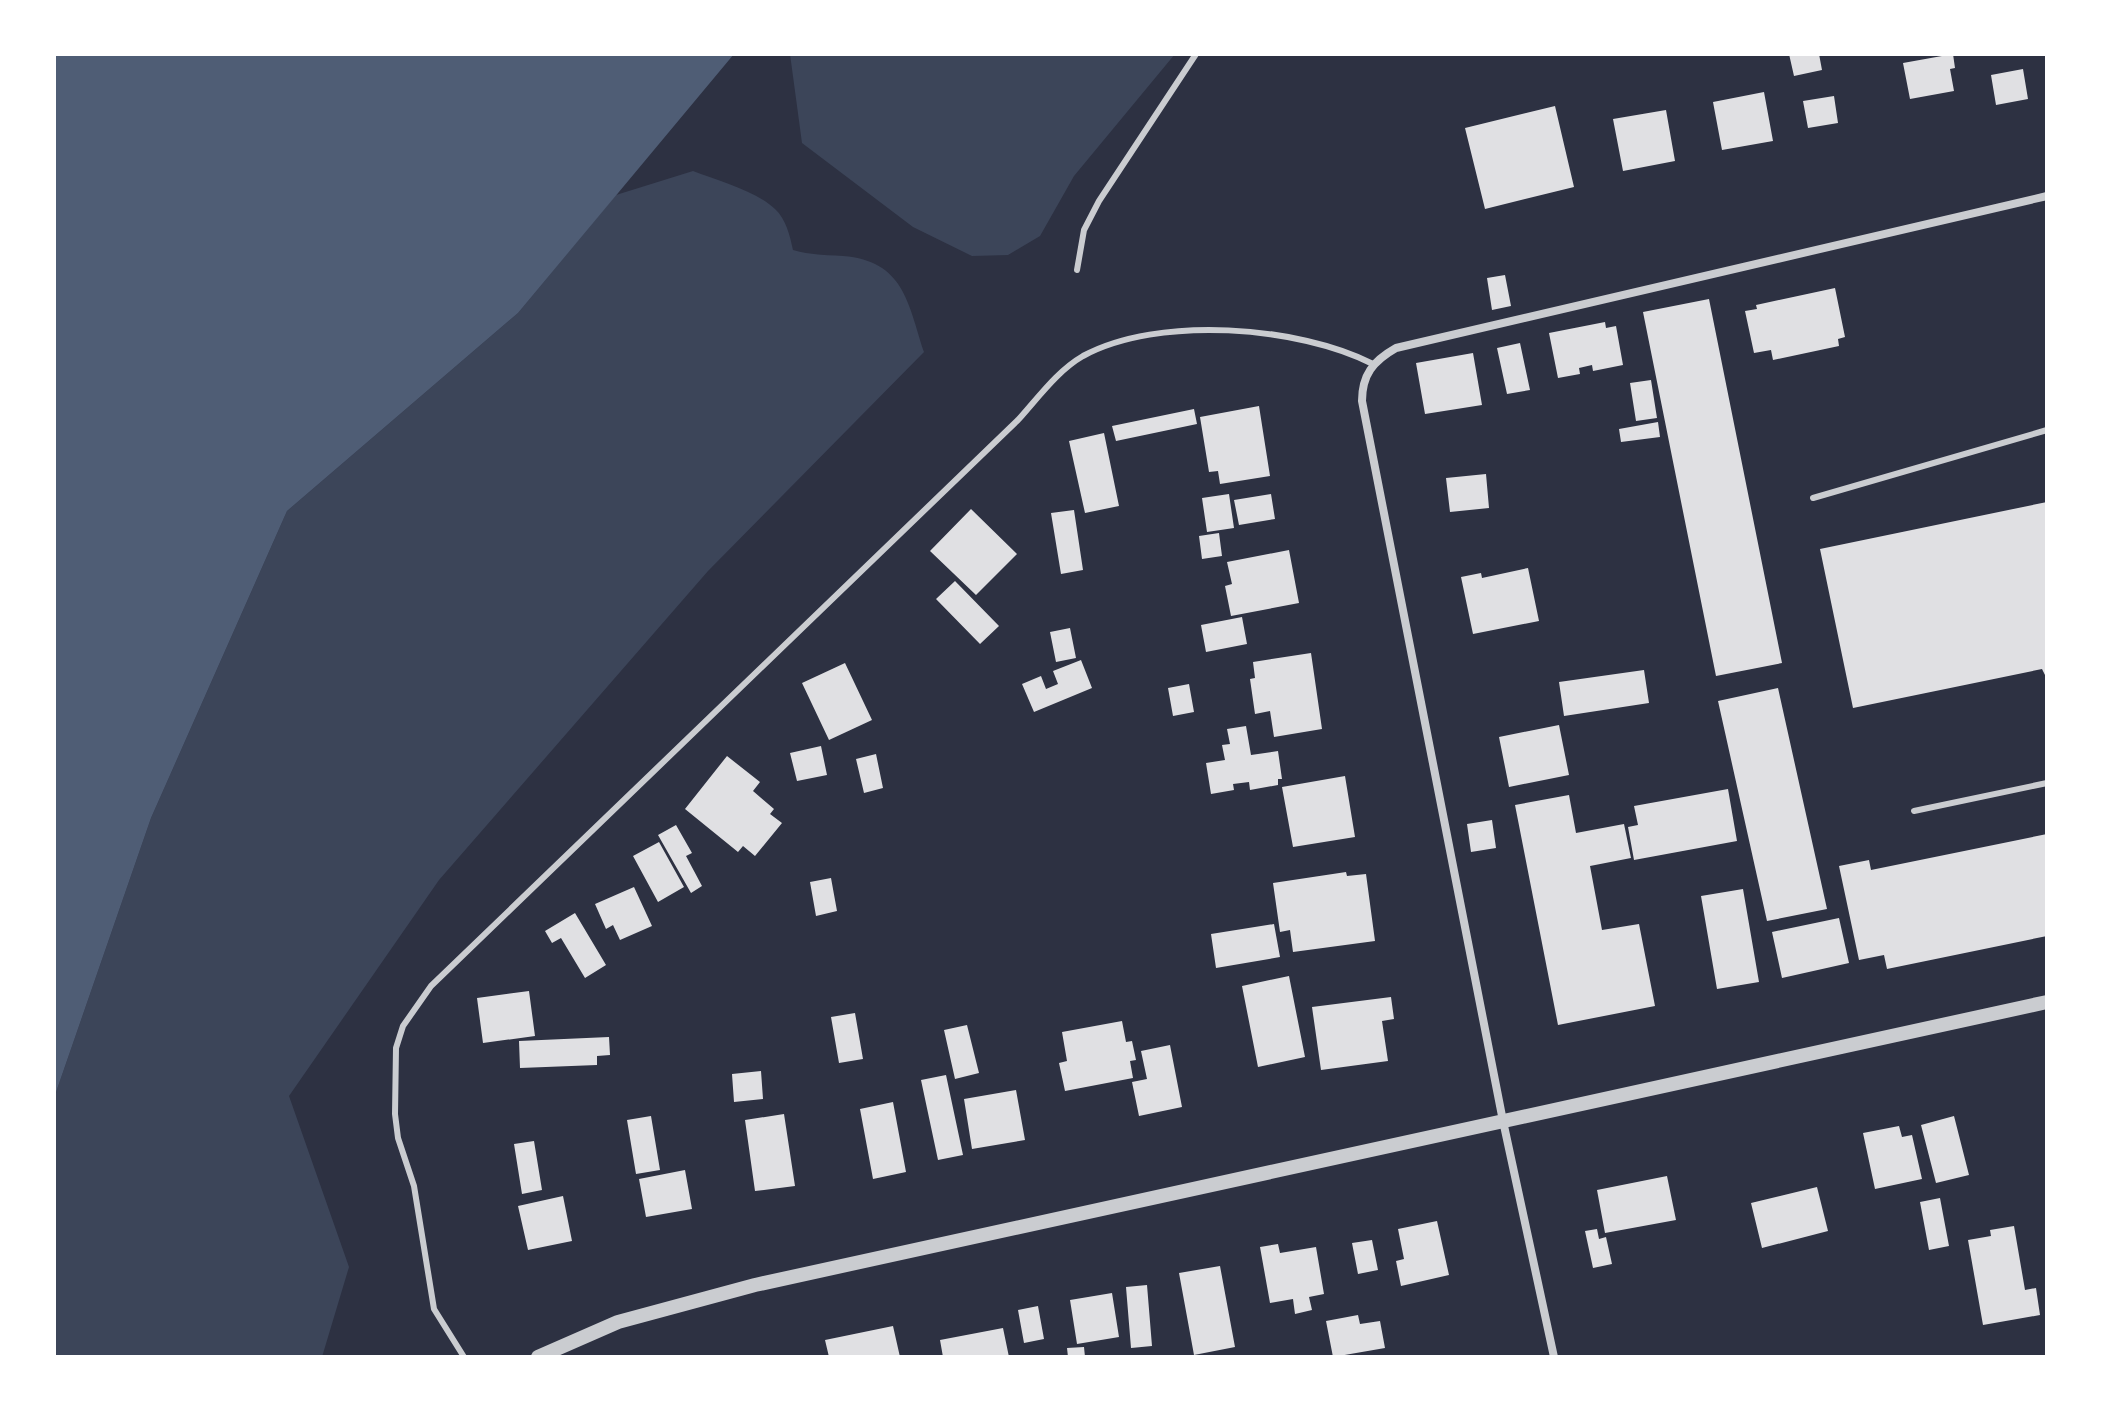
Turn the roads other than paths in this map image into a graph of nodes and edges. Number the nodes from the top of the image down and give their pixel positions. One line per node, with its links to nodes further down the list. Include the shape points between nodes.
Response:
1 (1196, 54): 3 (lane, via 1099,201 1084,230)
2 (2047, 196): 4 (street, via 1396,348)
3 (1077, 270)
4 (1373, 364): 10 (street, via 1362,384 1362,401); 11 (lane, via 1317,343 1210,331 1131,338 1107,344 1069,365 431,986 403,1026 396,1048 395,1114 414,1186 434,1309)
5 (2047, 430): 6 (lane)
6 (1813, 498)
7 (2047, 783): 8 (lane)
8 (1914, 811)
9 (2047, 1002): 10 (street)
10 (1503, 1121): 12 (street, via 755,1285 618,1322); 13 (street)
11 (464, 1357)
12 (538, 1357)
13 (1554, 1357)

